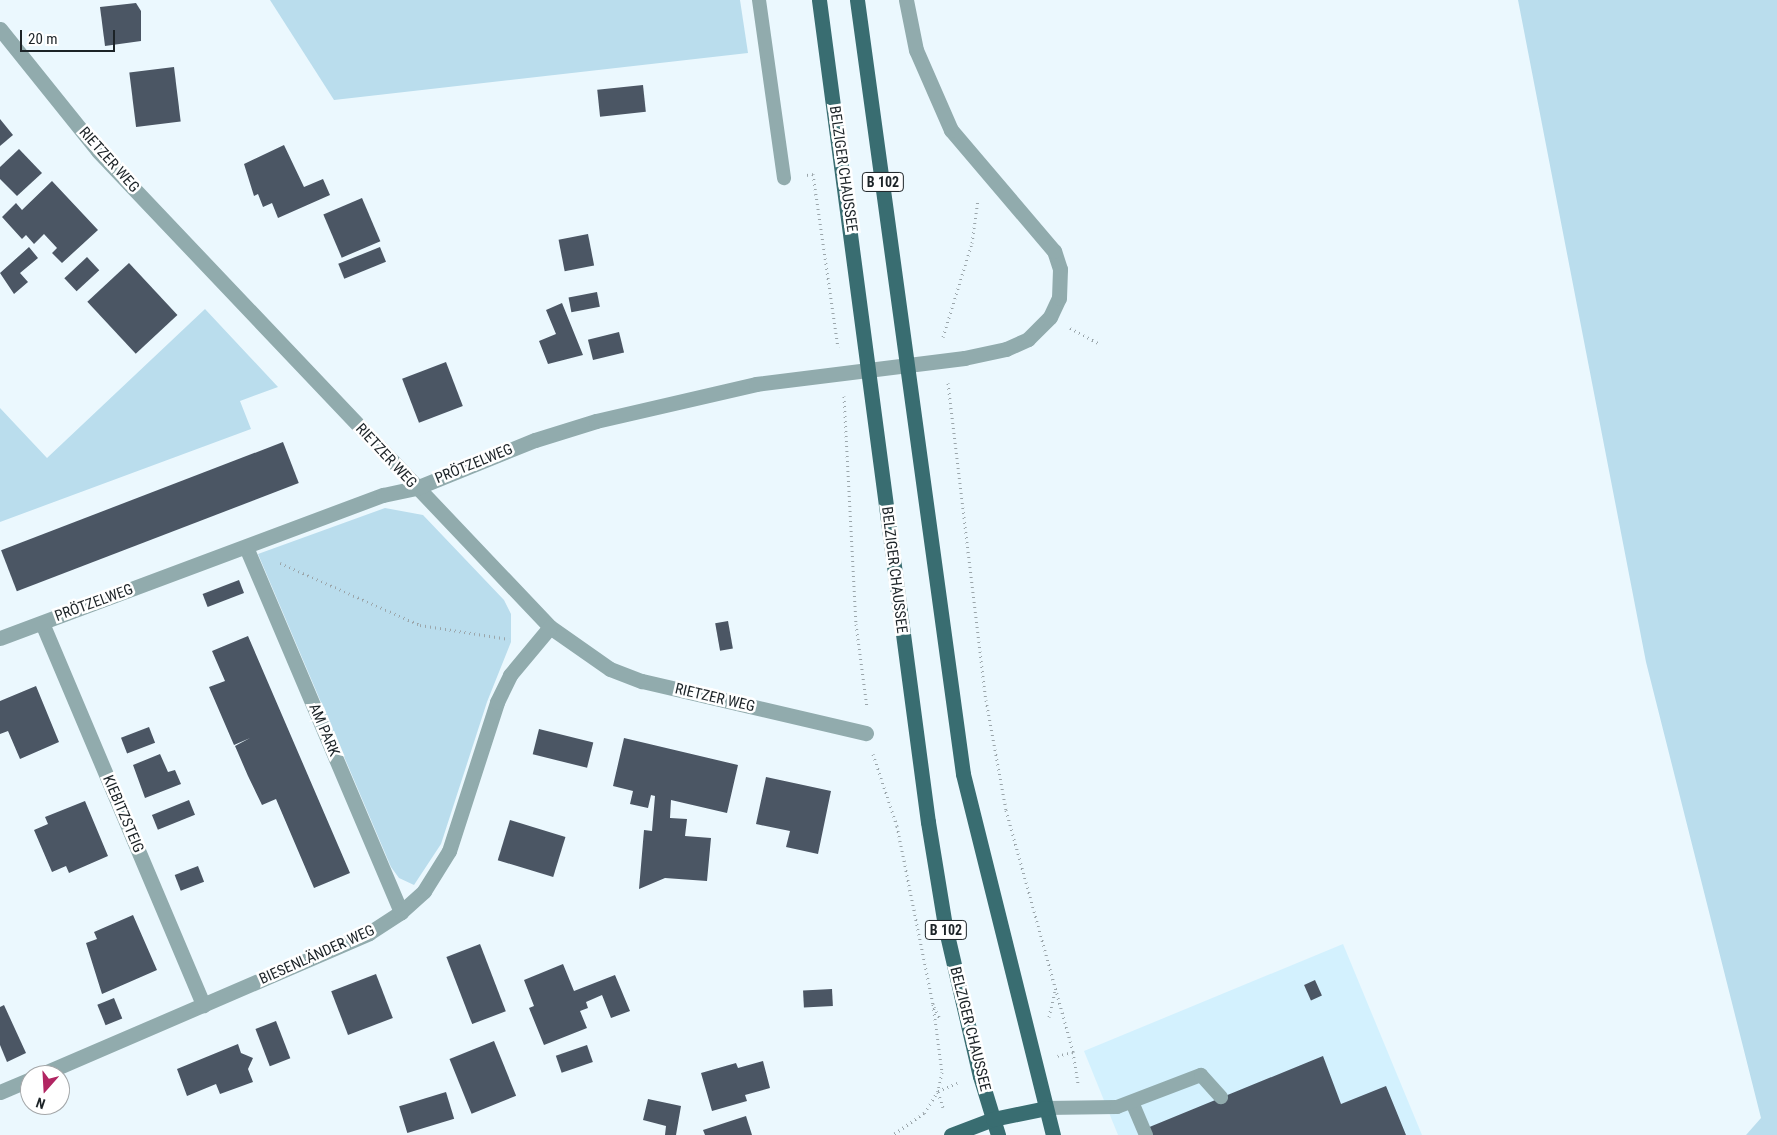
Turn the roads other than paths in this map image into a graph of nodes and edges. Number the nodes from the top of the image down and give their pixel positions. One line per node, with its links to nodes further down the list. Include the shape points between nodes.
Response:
1 (759, 0): 6 (lane)
2 (819, 0): 8 (main road, BELZIGER CHAUSSEE / B 102)
3 (857, 0): 7 (main road, B 102)
4 (906, 0): 7 (street, PRÖTZELWEG, via 929,86 951,130 982,171 1054,251 1061,287 1050,317 1028,339 1006,349)
5 (0, 29): 9 (street, RIETZER WEG, via 98,151)
6 (784, 178)
7 (907, 365): 8 (street, PRÖTZELWEG); 22 (main road, B 102, via 963,774)
8 (868, 369): 9 (street, PRÖTZELWEG, via 684,398 596,421 518,447); 23 (main road, BELZIGER CHAUSSEE / B 102, via 945,926)
9 (416, 488): 10 (street, PRÖTZELWEG, via 383,495); 12 (street, RIETZER WEG)
10 (246, 547): 11 (street, PRÖTZELWEG); 15 (street, AM PARK)
11 (42, 623): 13 (street, PRÖTZELWEG); 16 (street, KIEBITZSTEIG)
12 (550, 627): 14 (street, RIETZER WEG, via 610,670 642,681); 15 (street, BIESENLÄNDER WEG, via 510,675 497,702 449,851 424,890)
13 (0, 638)
14 (866, 733)
15 (401, 912): 16 (street, BIESENLÄNDER WEG, via 369,933)
16 (203, 1005): 17 (street, BIESENLÄNDER WEG)
17 (63, 1065)
18 (20, 1083): 19 (street)
19 (0, 1092)
20 (1222, 1098): 21 (lane, via 1201,1075)
21 (1132, 1102): 22 (lane, via 1117,1107); 27 (lane)
22 (1046, 1108): 23 (main road); 26 (main road)
23 (993, 1119): 24 (main road); 25 (main road, BELZIGER CHAUSSEE / B 102)
24 (951, 1135)
25 (998, 1135)
26 (1053, 1135)
27 (1146, 1135)

